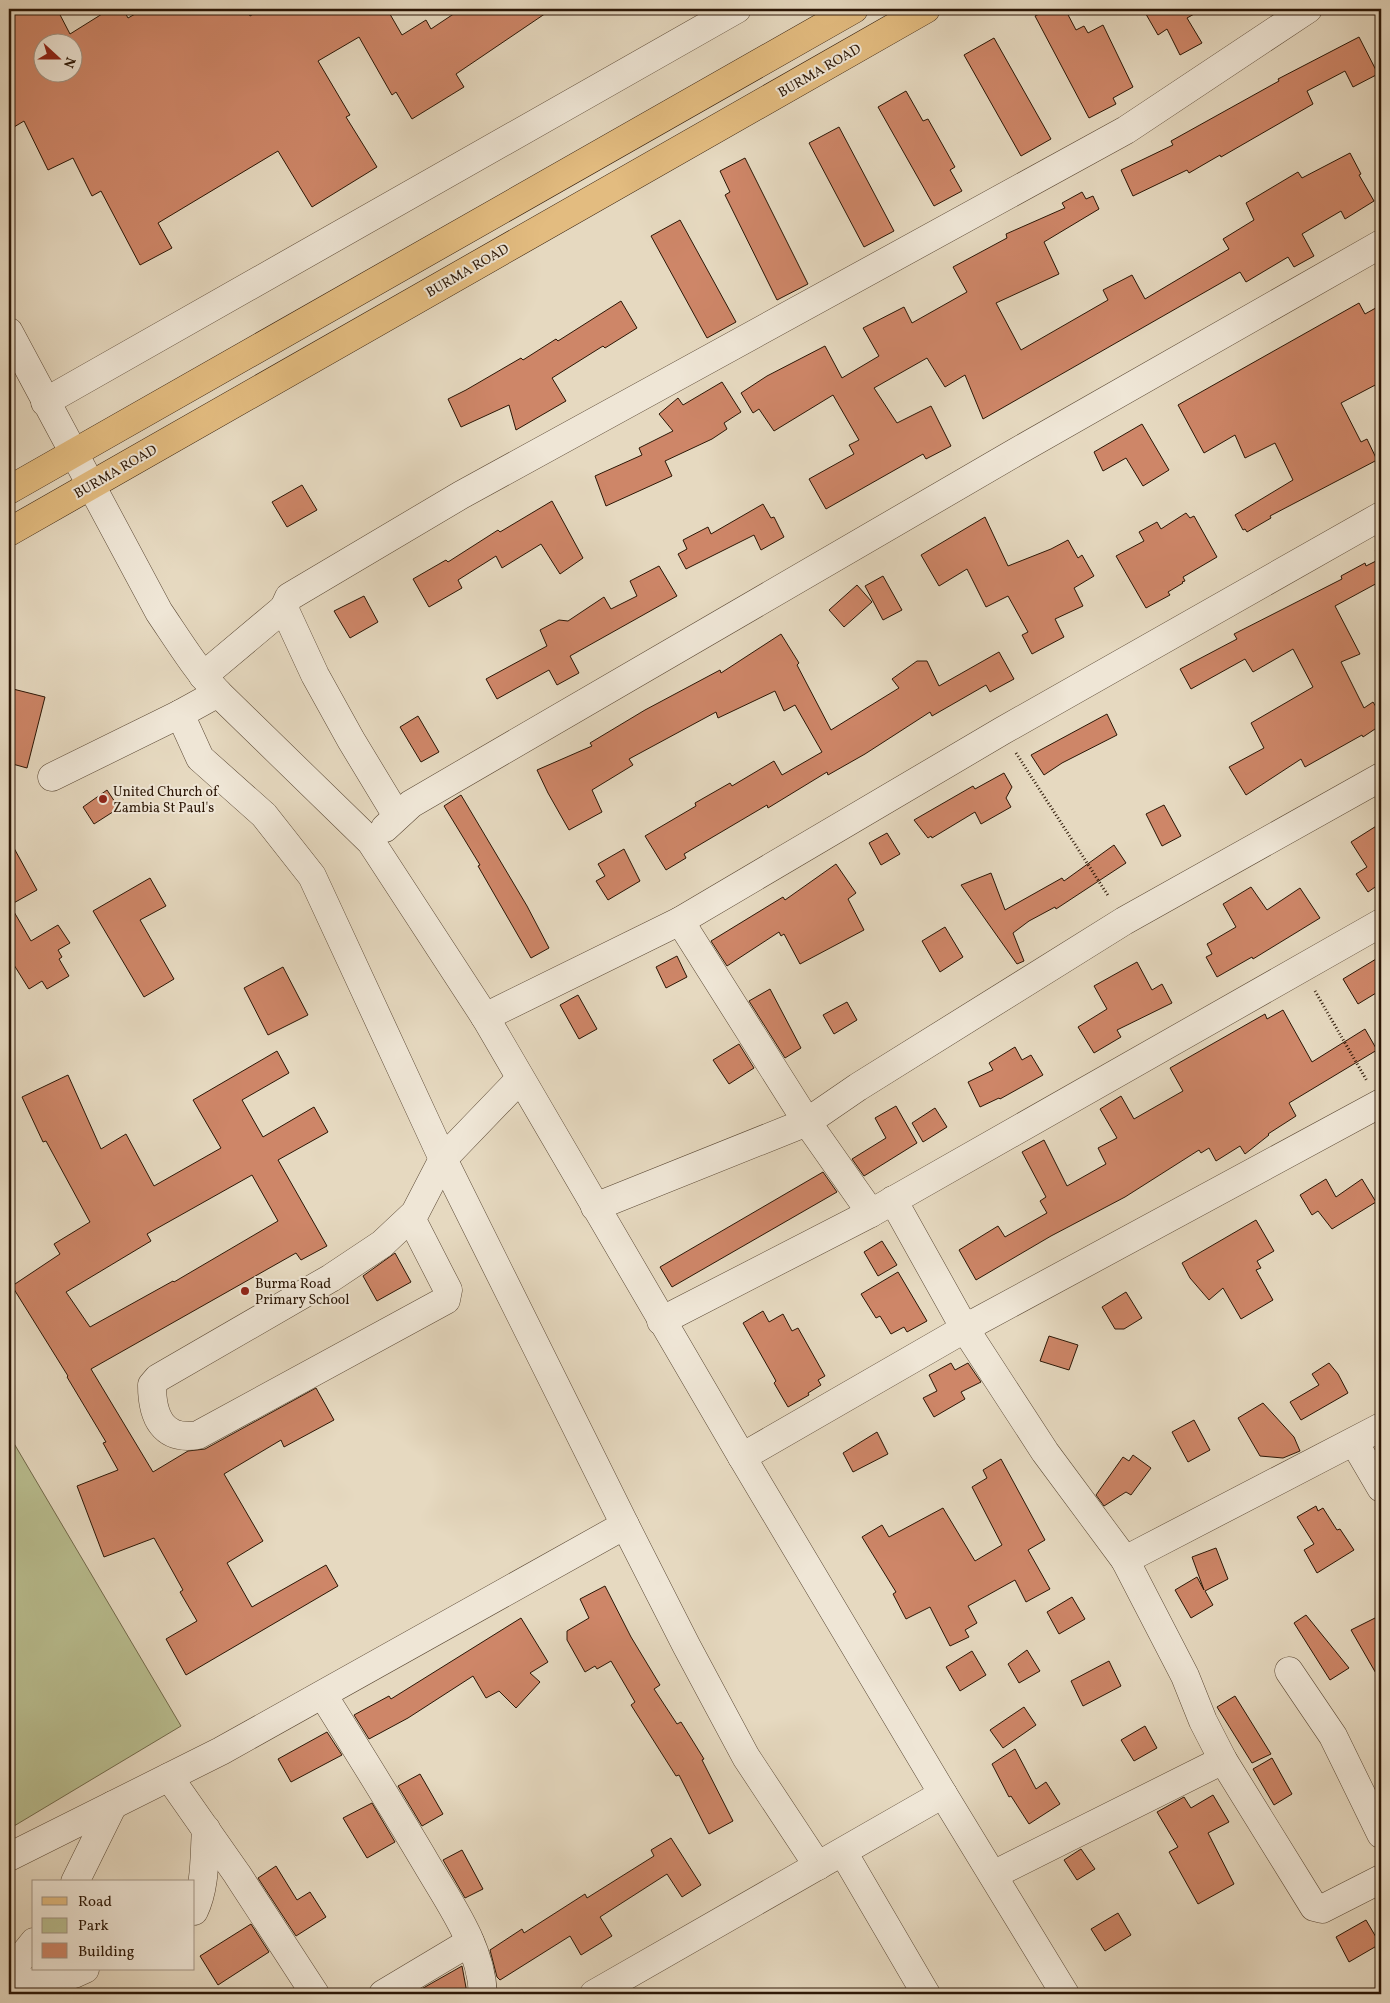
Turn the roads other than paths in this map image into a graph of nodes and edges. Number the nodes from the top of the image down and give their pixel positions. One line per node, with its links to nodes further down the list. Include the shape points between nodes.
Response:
1 (737, 9): 7 (street)
2 (854, 9): 8 (main road)
3 (926, 9): 9 (main road, BURMA ROAD)
4 (1308, 9): 13 (street, via 1126,130 461,495 289,598)
5 (1381, 244): 18 (street, via 982,472 411,804)
6 (13, 349): 7 (street)
7 (45, 402): 8 (street)
8 (75, 452): 9 (street); 10 (main road)
9 (91, 484): 12 (main road, BURMA ROAD); 14 (street, via 159,612)
10 (9, 490)
11 (1381, 516): 20 (street, via 1002,731)
12 (9, 532)
13 (284, 608): 14 (street); 18 (street, via 315,675)
14 (210, 684): 15 (street); 19 (street)
15 (180, 714): 16 (street); 26 (street, via 200,758 264,815 312,876)
16 (52, 777)
17 (1381, 777): 25 (street, via 1124,921)
18 (397, 816): 19 (street)
19 (371, 842): 22 (street)
20 (680, 921): 22 (street); 25 (street)
21 (1381, 924): 27 (street)
22 (485, 1017): 23 (street)
23 (520, 1079): 26 (street); 28 (street)
24 (1381, 1103): 31 (street)
25 (807, 1122): 27 (street); 28 (street)
26 (443, 1159): 29 (street); 36 (street)
27 (882, 1206): 30 (street); 31 (street)
28 (594, 1207): 30 (street)
29 (411, 1218): 29 (street, via 382,1244 331,1278 158,1378 152,1386 157,1419 171,1433 184,1437 198,1435 446,1300 448,1290)
30 (662, 1321): 34 (street)
31 (965, 1329): 34 (street); 37 (street, via 1045,1452)
32 (1381, 1427): 33 (street)
33 (1354, 1442): 35 (street); 37 (street)
34 (742, 1457): 42 (street)
35 (1381, 1488)
36 (625, 1525): 39 (street); 48 (street, via 746,1757)
37 (1125, 1560): 40 (street, via 1181,1668)
38 (1289, 1671): 45 (street, via 1333,1736)
39 (323, 1695): 41 (street); 53 (street, via 400,1818)
40 (1222, 1760): 49 (street); 50 (street, via 1316,1908 1322,1909)
41 (169, 1777): 43 (street); 44 (street)
42 (943, 1794): 46 (street); 49 (street)
43 (113, 1805): 47 (street); 51 (street)
44 (206, 1829): 52 (street, via 204,1875); 57 (street)
45 (1381, 1834)
46 (843, 1852): 48 (street); 61 (street)
47 (9, 1858)
48 (818, 1866): 60 (street)
49 (993, 1876): 62 (street)
50 (1381, 1879)
51 (75, 1880)
52 (195, 1908)
53 (470, 1942): 58 (street); 59 (street, via 480,1966)
54 (32, 1949): 56 (street)
55 (83, 1970): 56 (street)
56 (22, 1984)
57 (315, 1994)
58 (383, 1994)
59 (483, 1994)
60 (594, 1994)
61 (926, 1994)
62 (1065, 1994)

